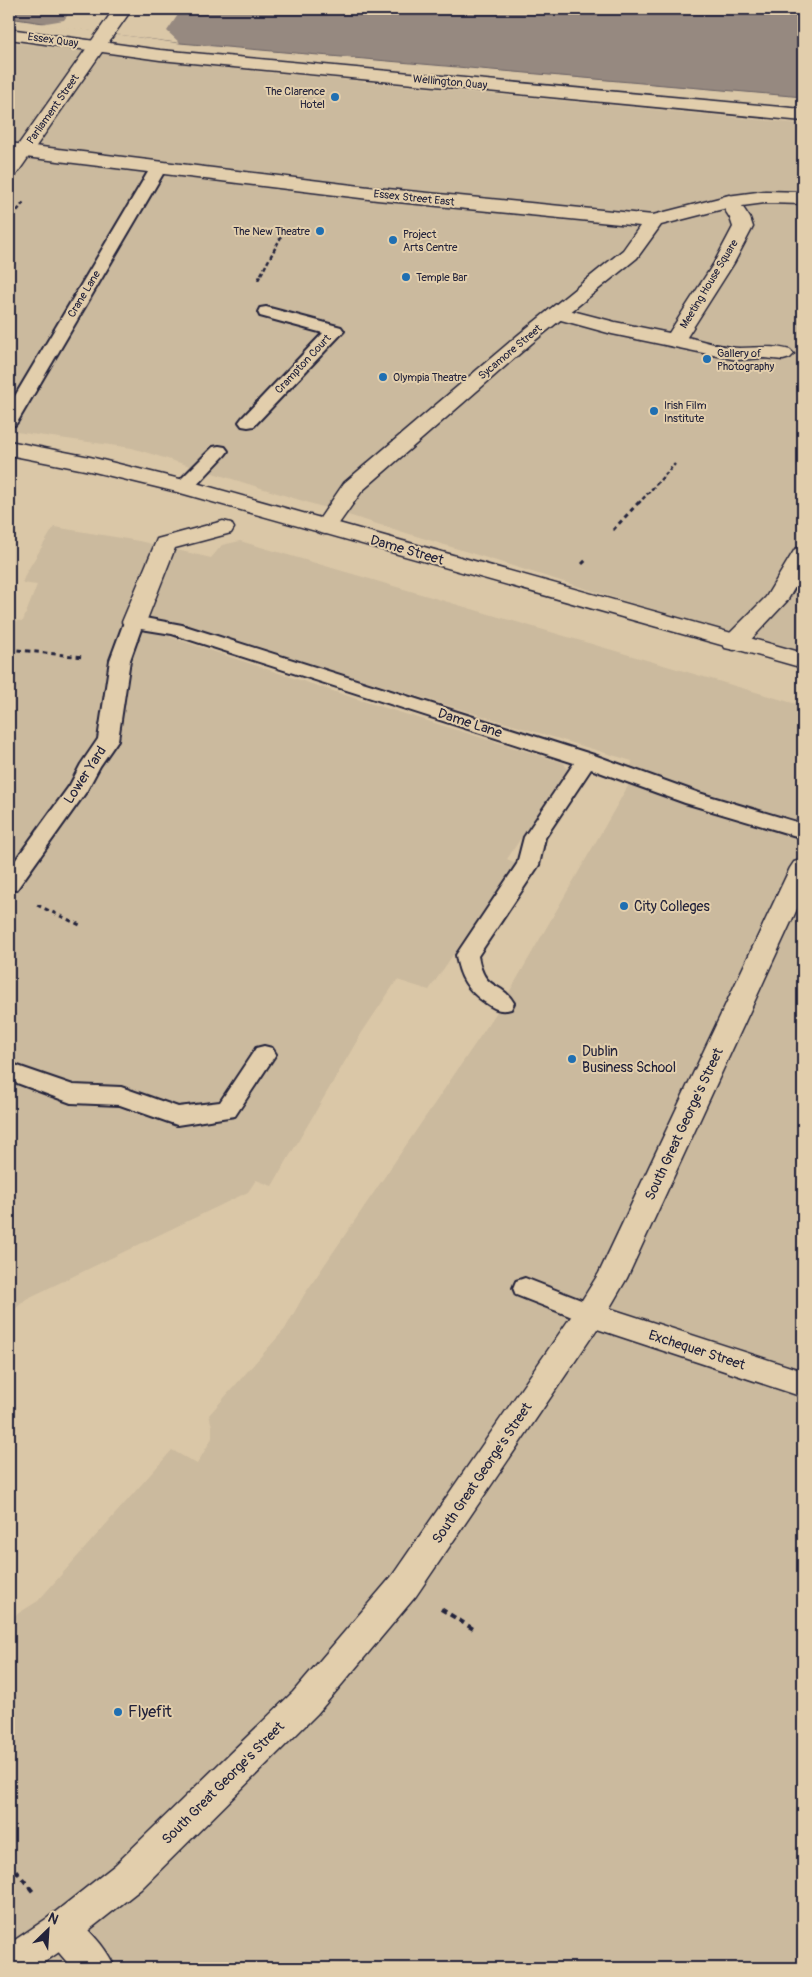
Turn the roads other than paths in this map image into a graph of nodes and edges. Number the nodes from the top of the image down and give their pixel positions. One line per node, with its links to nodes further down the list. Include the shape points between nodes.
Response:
1 (123, 9): 3 (street, Parliament Street)
2 (9, 34): 3 (street, Essex Quay)
3 (102, 40): 4 (street, Wellington Quay, via 176,56); 5 (street, Parliament Street)
4 (803, 115)
5 (16, 150): 6 (street, Essex Street East); 7 (street, Parliament Street)
6 (159, 168): 10 (street, Essex Street East, via 377,194); 15 (lane, Crane Lane)
7 (9, 171)
8 (803, 198): 9 (street, Essex Street East, via 770,196)
9 (729, 201): 10 (street, Essex Street East); 13 (street, Meeting House Square, via 743,226 724,263)
10 (654, 221): 12 (street, Sycamore Street, via 630,254)
11 (266, 312): 16 (lane, Crampton Court, via 335,331)
12 (557, 313): 13 (street, Meeting House Square, via 620,330); 20 (street, Sycamore Street, via 352,488)
13 (675, 340): 14 (street, Meeting House Square, via 737,354)
14 (784, 354)
15 (9, 421)
16 (248, 422)
17 (9, 448): 19 (street, Dame Street)
18 (219, 450): 19 (lane)
19 (184, 487): 20 (street, Dame Street)
20 (325, 527): 24 (street, Dame Street)
21 (224, 528): 23 (street, via 165,544)
22 (803, 554): 24 (street, via 776,601)
23 (134, 622): 26 (lane, Dame Lane, via 175,629); 29 (lane, Lower Yard, via 120,660 108,740 79,787)
24 (734, 643): 25 (street, Dame Street)
25 (803, 661)
26 (587, 760): 27 (lane, Dame Lane, via 692,798); 30 (lane, via 535,837 528,865 467,955 469,971 480,988)
27 (803, 831)
28 (803, 868): 34 (street, South Great George's Street, via 624,1254)
29 (9, 884)
30 (503, 1003)
31 (264, 1054): 32 (lane, via 228,1110 177,1116 121,1096 71,1094)
32 (9, 1070)
33 (525, 1288): 34 (lane)
34 (590, 1314): 35 (street, Exchequer Street); 36 (street, South Great George's Street, via 404,1586 311,1696 128,1877)
35 (803, 1384)
36 (62, 1929): 37 (street, South Great George's Street); 38 (street)
37 (9, 1965)
38 (96, 1968)

